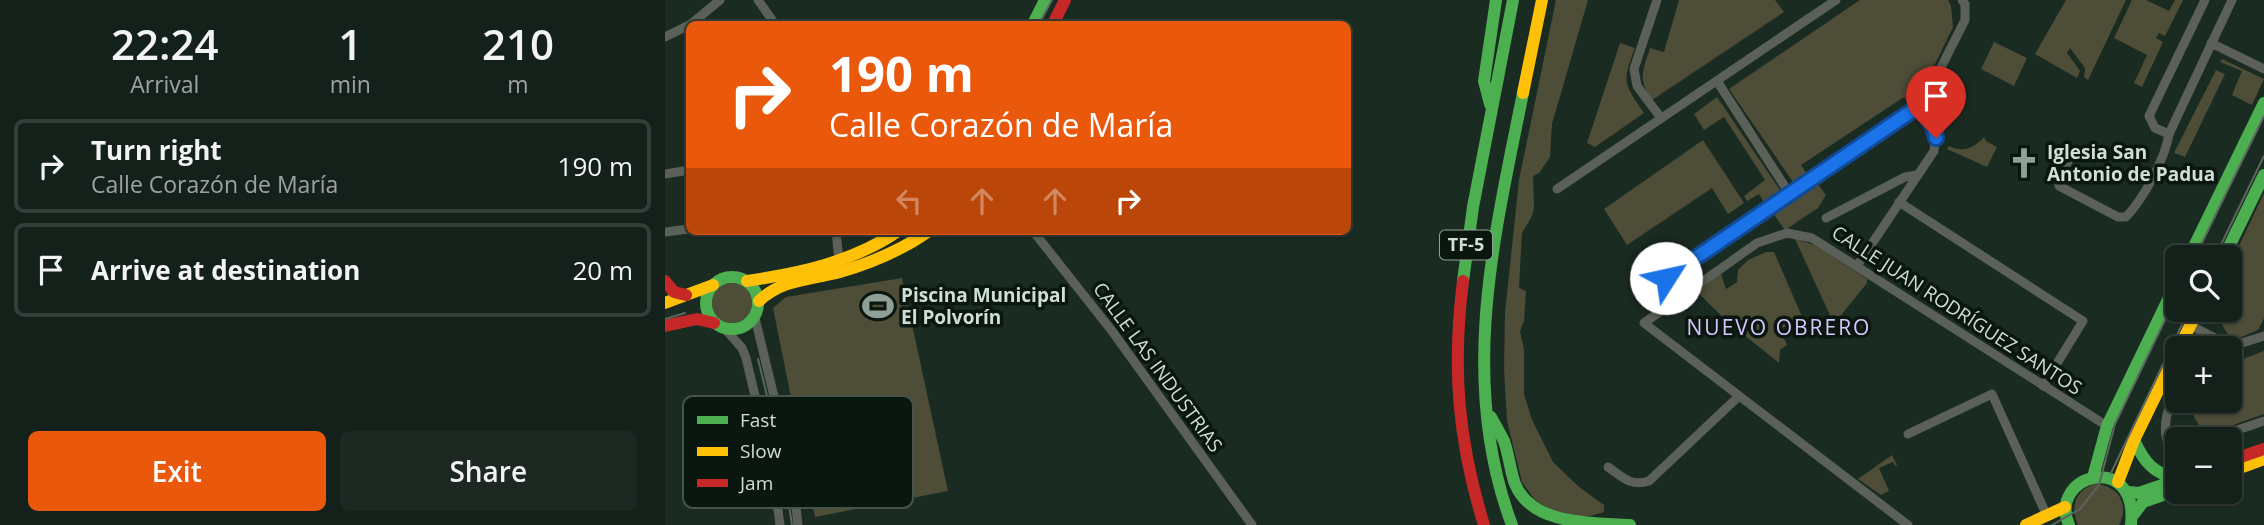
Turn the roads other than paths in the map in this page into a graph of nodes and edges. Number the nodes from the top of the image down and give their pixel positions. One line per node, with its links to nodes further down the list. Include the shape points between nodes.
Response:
1 (720, 0): 13 (street)
2 (758, 0): 14 (street)
3 (1045, 0): 15 (main road)
4 (1065, 0): 16 (main road)
5 (1496, 0): 24 (main road, via 1484,81)
6 (1513, 0): 24 (main road, TF-5)
7 (1542, 0): 70 (main road, TF-5, via 1507,166 1486,306)
8 (1657, 0): 25 (street, via 1634,69 1637,86)
9 (1836, 0): 21 (street)
10 (1962, 0): 23 (street, via 1965,20)
11 (2205, 0): 26 (street, via 2149,117 2155,128)
12 (2232, 0): 19 (street)
13 (695, 21)
14 (773, 21)
15 (1034, 21)
16 (1054, 21)
17 (686, 27): 18 (street)
18 (665, 37)
19 (2211, 43): 20 (street); 26 (street)
20 (2264, 69)
21 (1717, 81): 25 (street); 33 (street)
22 (2264, 103): 43 (main road)
23 (1919, 106): 30 (street, via 1936,138 1932,154); 33 (street)
24 (1491, 108): 85 (main road, TF-5, via 1467,238 1456,361 1461,439)
25 (1661, 118): 32 (street)
26 (2169, 134): 27 (street, via 2144,194 2126,217 2059,186)
27 (2070, 157)
28 (686, 170): 29 (street)
29 (665, 174)
30 (1917, 175): 34 (street); 35 (street)
31 (2264, 175): 44 (main road)
32 (1557, 189)
33 (1789, 193): 52 (street, via 1666,278)
34 (1899, 202): 46 (street); 66 (street, via 2083,321)
35 (1826, 218)
36 (686, 229): 37 (street)
37 (665, 232)
38 (836, 235): 45 (street)
39 (894, 235): 45 (main road)
40 (898, 235): 49 (main road, via 881,249)
41 (918, 235): 49 (main road, via 840,272)
42 (1036, 235): 91 (street, CALLE LAS INDUSTRIAS, via 1112,331)
43 (2195, 245)
44 (2230, 245)
45 (839, 261): 48 (main road)
46 (1857, 266): 52 (street, CALLE JUAN RODRÍGUEZ SANTOS, via 1812,238 1787,233 1757,243); 66 (street, CALLE JUAN RODRÍGUEZ SANTOS)
47 (665, 281): 51 (main road, via 674,292)
48 (747, 281): 50 (main road, via 731,276); 53 (main road)
49 (796, 281): 53 (main road, via 778,285)
50 (713, 285): 51 (main road); 60 (main road, via 705,304)
51 (687, 295): 54 (main road)
52 (1679, 296): 69 (street, CALLE JUAN RODRÍGUEZ SANTOS, via 1644,323)
53 (759, 301): 56 (main road)
54 (665, 303)
55 (2165, 306): 72 (main road)
56 (755, 318): 60 (main road, via 742,328); 68 (street)
57 (2192, 322): 58 (main road)
58 (2190, 325): 61 (main road); 62 (street)
59 (665, 326): 60 (main road, via 697,319)
60 (719, 326): 67 (street, via 742,348)
61 (2185, 336)
62 (2209, 336)
63 (2264, 336): 64 (street)
64 (2242, 343)
65 (2165, 377): 75 (main road)
66 (2043, 386): 72 (street, CALLE JUAN RODRÍGUEZ SANTOS)
67 (755, 396)
68 (774, 396)
69 (1738, 397): 79 (street, via 1649,481 1630,483); 96 (street)
70 (1484, 402): 94 (main road, TF-5, via 1492,457); 95 (main road, via 1504,442 1524,501 1560,522)
71 (2264, 421): 73 (street)
72 (2107, 426): 82 (main road)
73 (2242, 428)
74 (1908, 433): 89 (street, via 1993,394)
75 (2134, 440): 81 (main road, via 2148,467); 83 (main road)
76 (2264, 449): 77 (main road)
77 (2242, 457)
78 (2264, 460): 80 (main road)
79 (1608, 467)
80 (2242, 468)
81 (2165, 476)
82 (2093, 477): 83 (main road); 88 (main road, via 2072,490)
83 (2118, 482): 86 (main road)
84 (2165, 483): 86 (main road)
85 (1472, 492): 92 (main road); 93 (main road, TF-5)
86 (2129, 492): 90 (main road)
87 (2165, 494): 90 (main road, via 2143,502)
88 (2065, 507): 89 (main road); 98 (main road)
89 (2047, 516): 97 (main road)
90 (2133, 519)
91 (1252, 525)
92 (1472, 525)
93 (1484, 525)
94 (1512, 525)
95 (1627, 525)
96 (1908, 525)
97 (2026, 525)
98 (2069, 525)

